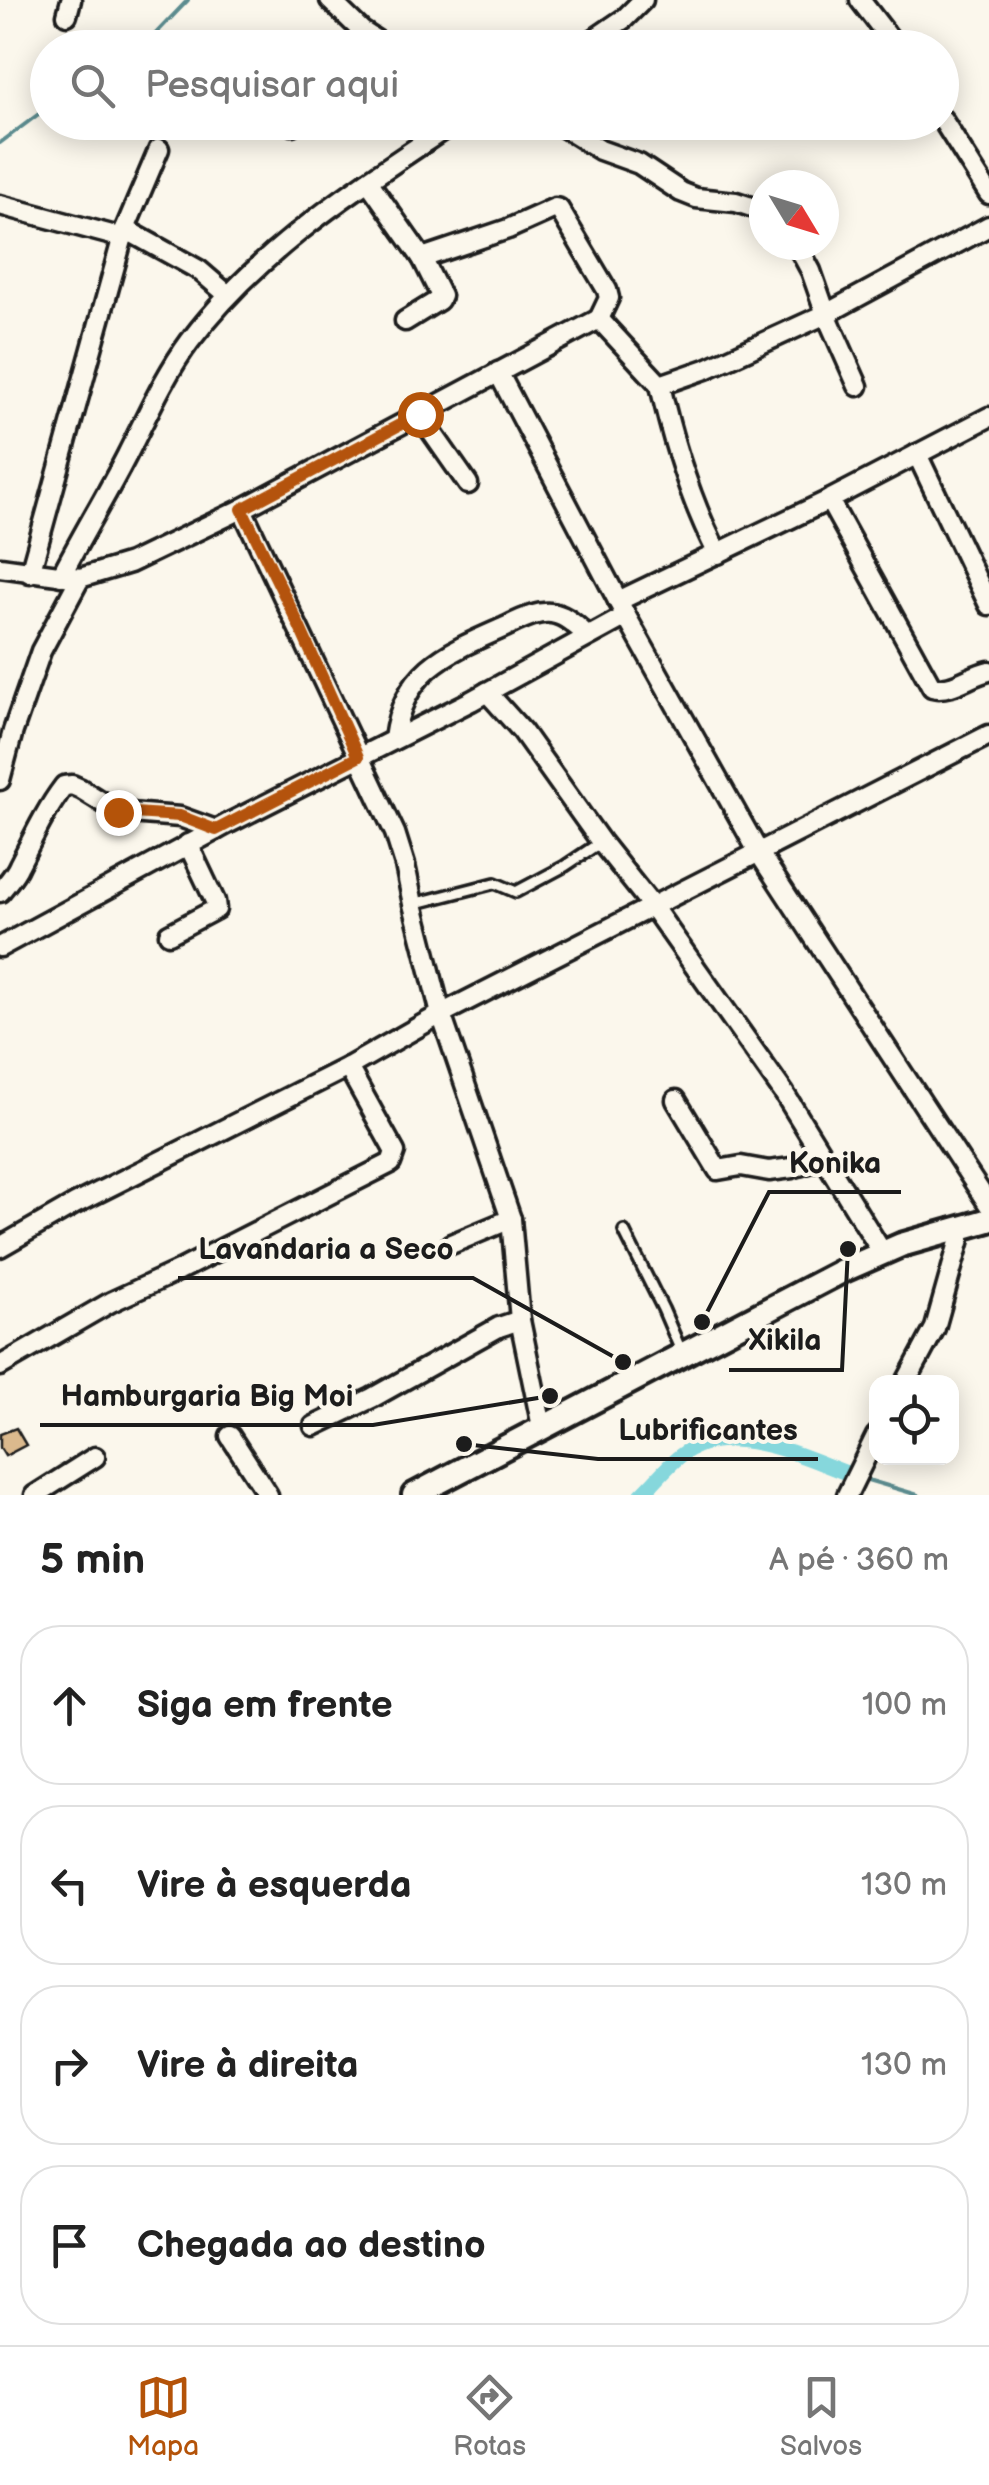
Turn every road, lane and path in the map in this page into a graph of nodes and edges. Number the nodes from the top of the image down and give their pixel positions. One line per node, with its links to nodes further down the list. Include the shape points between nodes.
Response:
1 (330, 0): 4 (street)
2 (643, 0): 5 (street)
3 (860, 0): 6 (street)
4 (361, 30)
5 (607, 30)
6 (882, 30)
7 (428, 140): 11 (street)
8 (584, 140): 14 (street, via 681,192)
9 (955, 140): 12 (street)
10 (159, 149): 16 (street)
11 (368, 181): 17 (street); 19 (street, via 310,221)
12 (989, 194)
13 (0, 205): 16 (street)
14 (749, 206)
15 (989, 226): 20 (street)
16 (124, 234): 19 (street, via 199,270); 34 (street)
17 (422, 258): 21 (street, via 559,209 607,290); 22 (street, via 442,298)
18 (805, 260): 20 (street)
19 (228, 296): 35 (street, via 162,382)
20 (826, 314): 24 (street); 25 (street)
21 (599, 320): 23 (street); 24 (street)
22 (406, 321)
23 (498, 372): 26 (street); 38 (street)
24 (660, 385): 32 (street, via 685,479)
25 (858, 386)
26 (420, 414): 29 (street); 31 (street)
27 (989, 416): 28 (street)
28 (917, 454): 30 (street); 37 (street)
29 (468, 484)
30 (829, 500): 32 (street); 40 (street, via 932,688)
31 (242, 509): 36 (street, via 130,563); 44 (street)
32 (718, 554): 38 (street)
33 (0, 567): 34 (street)
34 (30, 572): 35 (street)
35 (61, 576): 36 (street)
36 (80, 578): 45 (street, via 41,651)
37 (989, 604)
38 (622, 608): 39 (street); 49 (street)
39 (588, 636): 41 (street); 43 (street, via 546,612 458,648 419,677 399,710)
40 (989, 671)
41 (487, 692): 43 (street); 47 (street)
42 (989, 735): 49 (street)
43 (394, 739): 44 (street)
44 (358, 757): 46 (street); 51 (street, via 395,833)
45 (0, 780)
46 (216, 830): 48 (street); 50 (street, via 180,816 118,812 64,786)
47 (600, 842): 51 (lane, via 516,892 495,883); 52 (street)
48 (188, 844): 53 (street, via 216,909); 54 (street)
49 (759, 853): 52 (street); 59 (street)
50 (0, 892)
51 (413, 904): 55 (street)
52 (652, 906): 55 (street); 58 (street)
53 (169, 934)
54 (0, 947)
55 (441, 1014): 56 (street); 60 (street)
56 (348, 1067): 66 (street); 70 (street, via 394,1152 391,1163 111,1302)
57 (676, 1100): 58 (street, via 718,1170 768,1171)
58 (823, 1158): 67 (street)
59 (989, 1204)
60 (510, 1219): 65 (street); 68 (street)
61 (989, 1220): 67 (main road)
62 (624, 1232): 69 (lane)
63 (989, 1232): 64 (main road)
64 (960, 1240): 71 (street, via 935,1328); 80 (main road, via 832,1289)
65 (451, 1244)
66 (0, 1247)
67 (882, 1252): 69 (main road)
68 (520, 1320): 72 (street); 73 (street)
69 (682, 1356): 73 (main road)
70 (0, 1366)
71 (910, 1375)
72 (314, 1426)
73 (542, 1427): 79 (main road)
74 (230, 1436): 78 (street)
75 (869, 1450): 81 (street)
76 (95, 1456): 77 (street)
77 (35, 1495)
78 (268, 1495)
79 (414, 1495)
80 (439, 1495)
81 (847, 1495)

